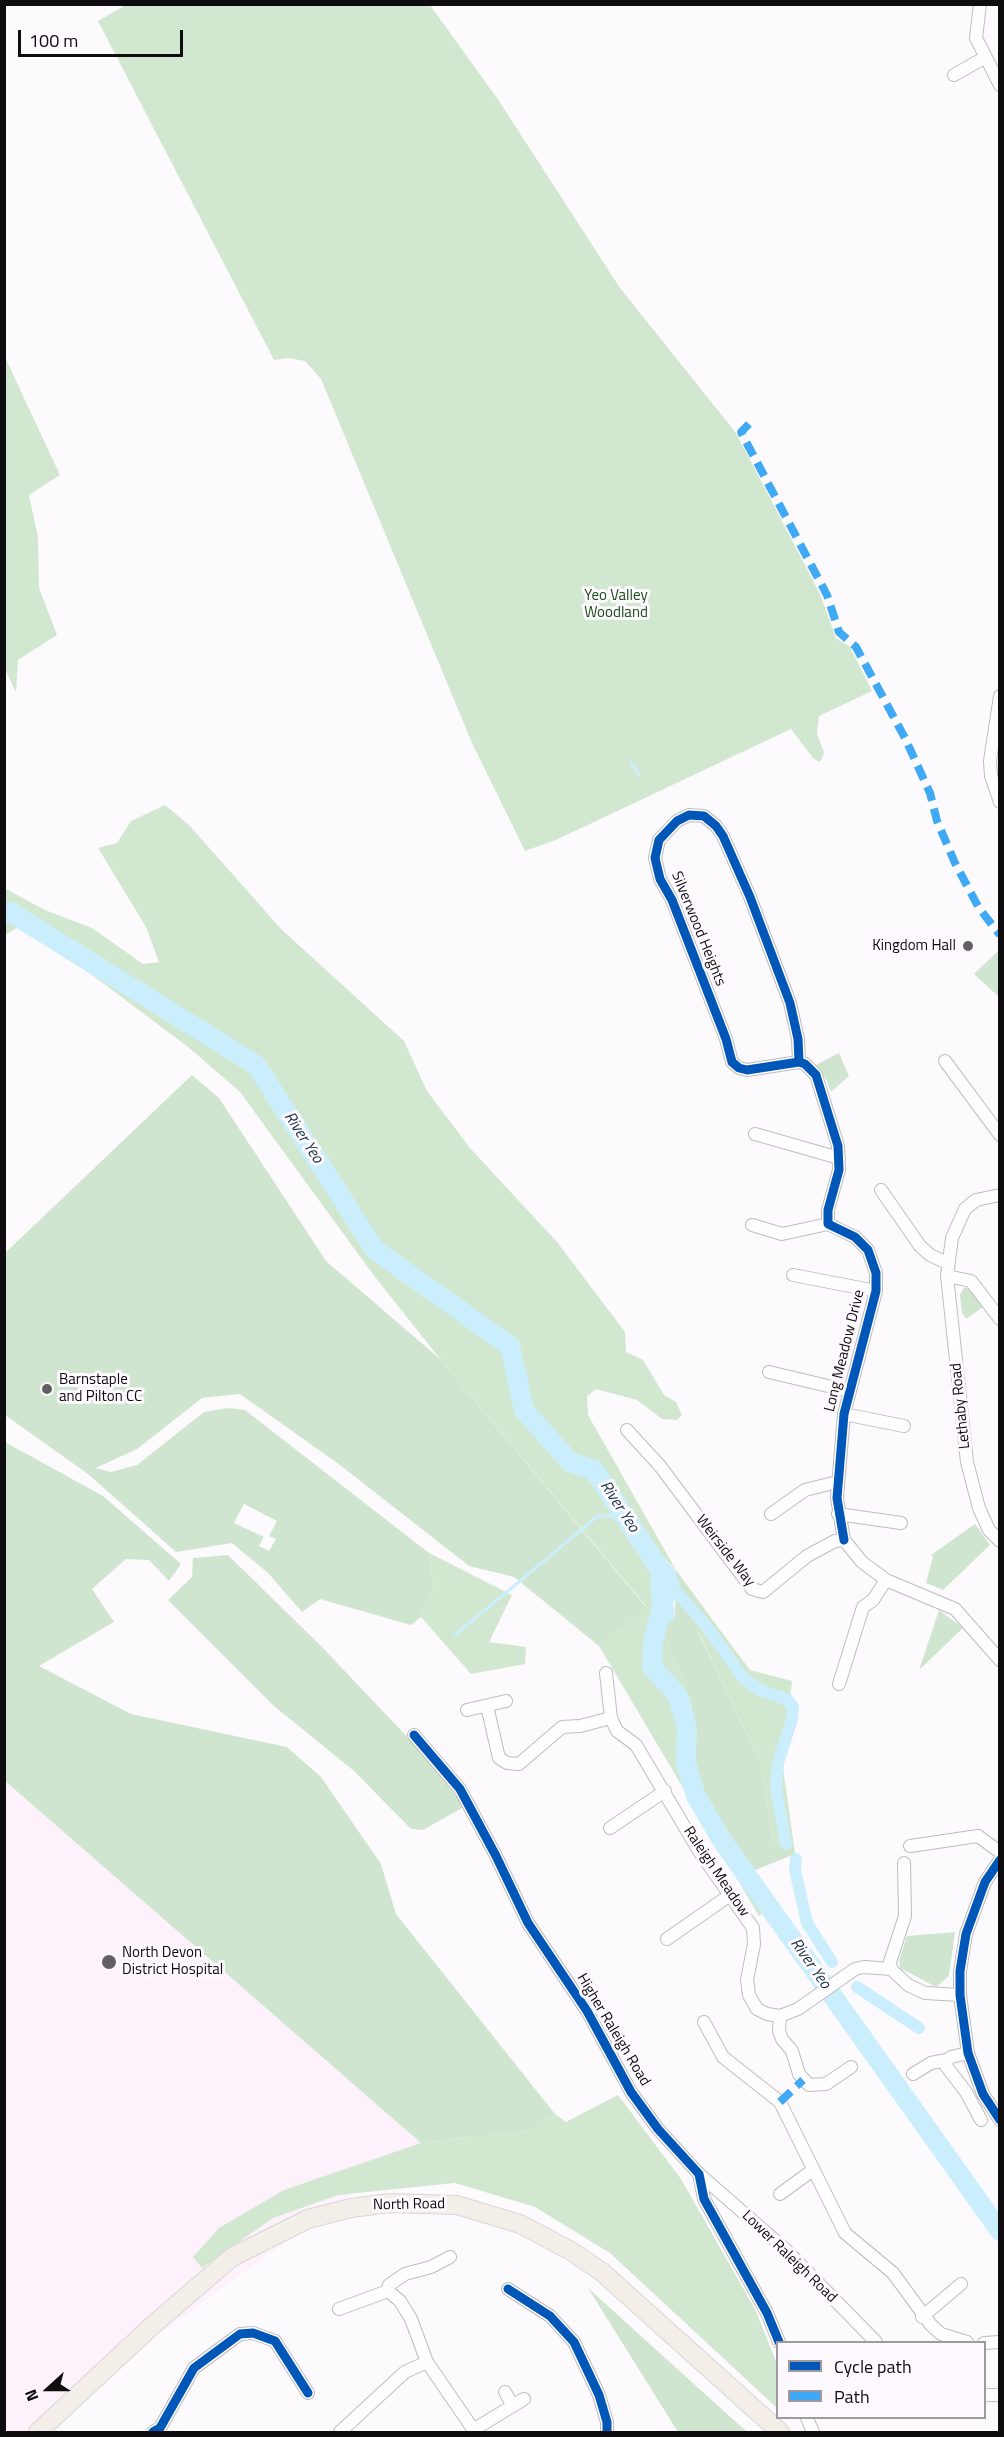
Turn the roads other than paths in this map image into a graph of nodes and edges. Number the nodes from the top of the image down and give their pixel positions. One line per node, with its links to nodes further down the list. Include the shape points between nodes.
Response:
1 (980, 4): 2 (street, via 976,38)
2 (984, 58): 3 (street); 4 (street)
3 (954, 75)
4 (999, 85)
5 (999, 696): 6 (street, via 990,761)
6 (999, 802)
7 (945, 1061): 10 (street)
8 (799, 1062): 8 (street, Silverwood Heights, via 747,1070 732,1062 655,858 659,840 677,821 704,816 723,836 790,1003); 11 (street, via 812,1069 819,1079)
9 (755, 1134): 11 (street)
10 (999, 1135)
11 (839, 1158): 16 (street)
12 (881, 1190): 17 (street, via 920,1246)
13 (995, 1195): 14 (street); 17 (street, Lethaby Road, via 976,1200 965,1209 951,1238)
14 (999, 1207)
15 (752, 1224): 16 (street, via 782,1234)
16 (828, 1224): 19 (street, Long Meadow Drive, via 855,1237 868,1250 876,1273)
17 (947, 1269): 20 (street, via 971,1281); 31 (street, Lethaby Road, via 967,1462 982,1516)
18 (793, 1275): 19 (street, Long Meadow Drive)
19 (876, 1291): 22 (street, Long Meadow Drive)
20 (999, 1319)
21 (769, 1372): 22 (street, Long Meadow Drive)
22 (849, 1391): 23 (street, Long Meadow Drive)
23 (844, 1414): 24 (street, Long Meadow Drive); 26 (street, Long Meadow Drive)
24 (903, 1426)
25 (627, 1430): 30 (street, Weirside Way, via 660,1466 752,1589 763,1592 807,1556)
26 (837, 1482): 27 (street, via 805,1490); 28 (street, Long Meadow Drive)
27 (771, 1514)
28 (838, 1514): 29 (street); 30 (street, Long Meadow Drive)
29 (901, 1523)
30 (844, 1540): 32 (street, via 862,1562)
31 (999, 1541)
32 (886, 1580): 33 (street, via 955,1609); 35 (street, via 873,1600 863,1607)
33 (999, 1660)
34 (606, 1673): 39 (street)
35 (839, 1684)
36 (506, 1701): 37 (street)
37 (487, 1706): 38 (street); 39 (street, via 500,1758 507,1763 519,1764 562,1727)
38 (467, 1710)
39 (611, 1718): 41 (street, Raleigh Meadow, via 617,1731 636,1745)
40 (414, 1735): 60 (street, Higher Raleigh Road, via 460,1789 528,1923 587,2011 631,2091 658,2129)
41 (664, 1791): 42 (street, via 625,1811); 47 (street, Raleigh Meadow)
42 (610, 1828)
43 (910, 1846): 44 (street, via 978,1836)
44 (999, 1852)
45 (999, 1860): 50 (street, via 985,1882 966,1934)
46 (904, 1863): 49 (street, via 905,1916)
47 (730, 1895): 48 (street, via 680,1924); 51 (street, Raleigh Meadow, via 753,1928 749,1995 757,2009)
48 (667, 1939)
49 (891, 1970): 50 (street, via 925,1993); 51 (street, via 855,1969)
50 (960, 1995): 53 (street)
51 (780, 2016): 55 (street, via 782,2039 792,2051 799,2074 809,2085 826,2084)
52 (704, 2022): 59 (street, via 723,2057 780,2102)
53 (968, 2053): 54 (street); 58 (street, via 983,2094)
54 (946, 2060): 56 (street); 57 (street, via 947,2069 966,2092)
55 (850, 2067)
56 (913, 2073)
57 (981, 2120)
58 (999, 2120)
59 (813, 2170): 61 (street); 67 (street, via 845,2233 893,2273)
60 (699, 2174): 68 (street, Higher Raleigh Road, via 704,2199 767,2313); 69 (street, Lower Raleigh Road, via 785,2249)
61 (780, 2194)
62 (450, 2257): 65 (street, via 405,2274 389,2285)
63 (961, 2284): 67 (street)
64 (508, 2289): 79 (street, via 550,2316 574,2342 599,2395)
65 (388, 2291): 66 (street); 71 (street, via 411,2319)
66 (339, 2309)
67 (922, 2317): 70 (street, via 941,2334)
68 (777, 2341)
69 (874, 2341)
70 (961, 2341)
71 (428, 2362): 75 (street); 78 (street, via 405,2372)
72 (505, 2392): 75 (street, via 518,2403)
73 (308, 2393): 77 (street, via 275,2342 253,2333 240,2334 194,2368 160,2428)
74 (807, 2419): 81 (street)
75 (474, 2431)
76 (38, 2433): 80 (main road, North Road, via 232,2257 308,2219 390,2203 457,2205 520,2224 571,2251 602,2271)
77 (153, 2433)
78 (340, 2433)
79 (607, 2433)
80 (780, 2433)
81 (813, 2433)

